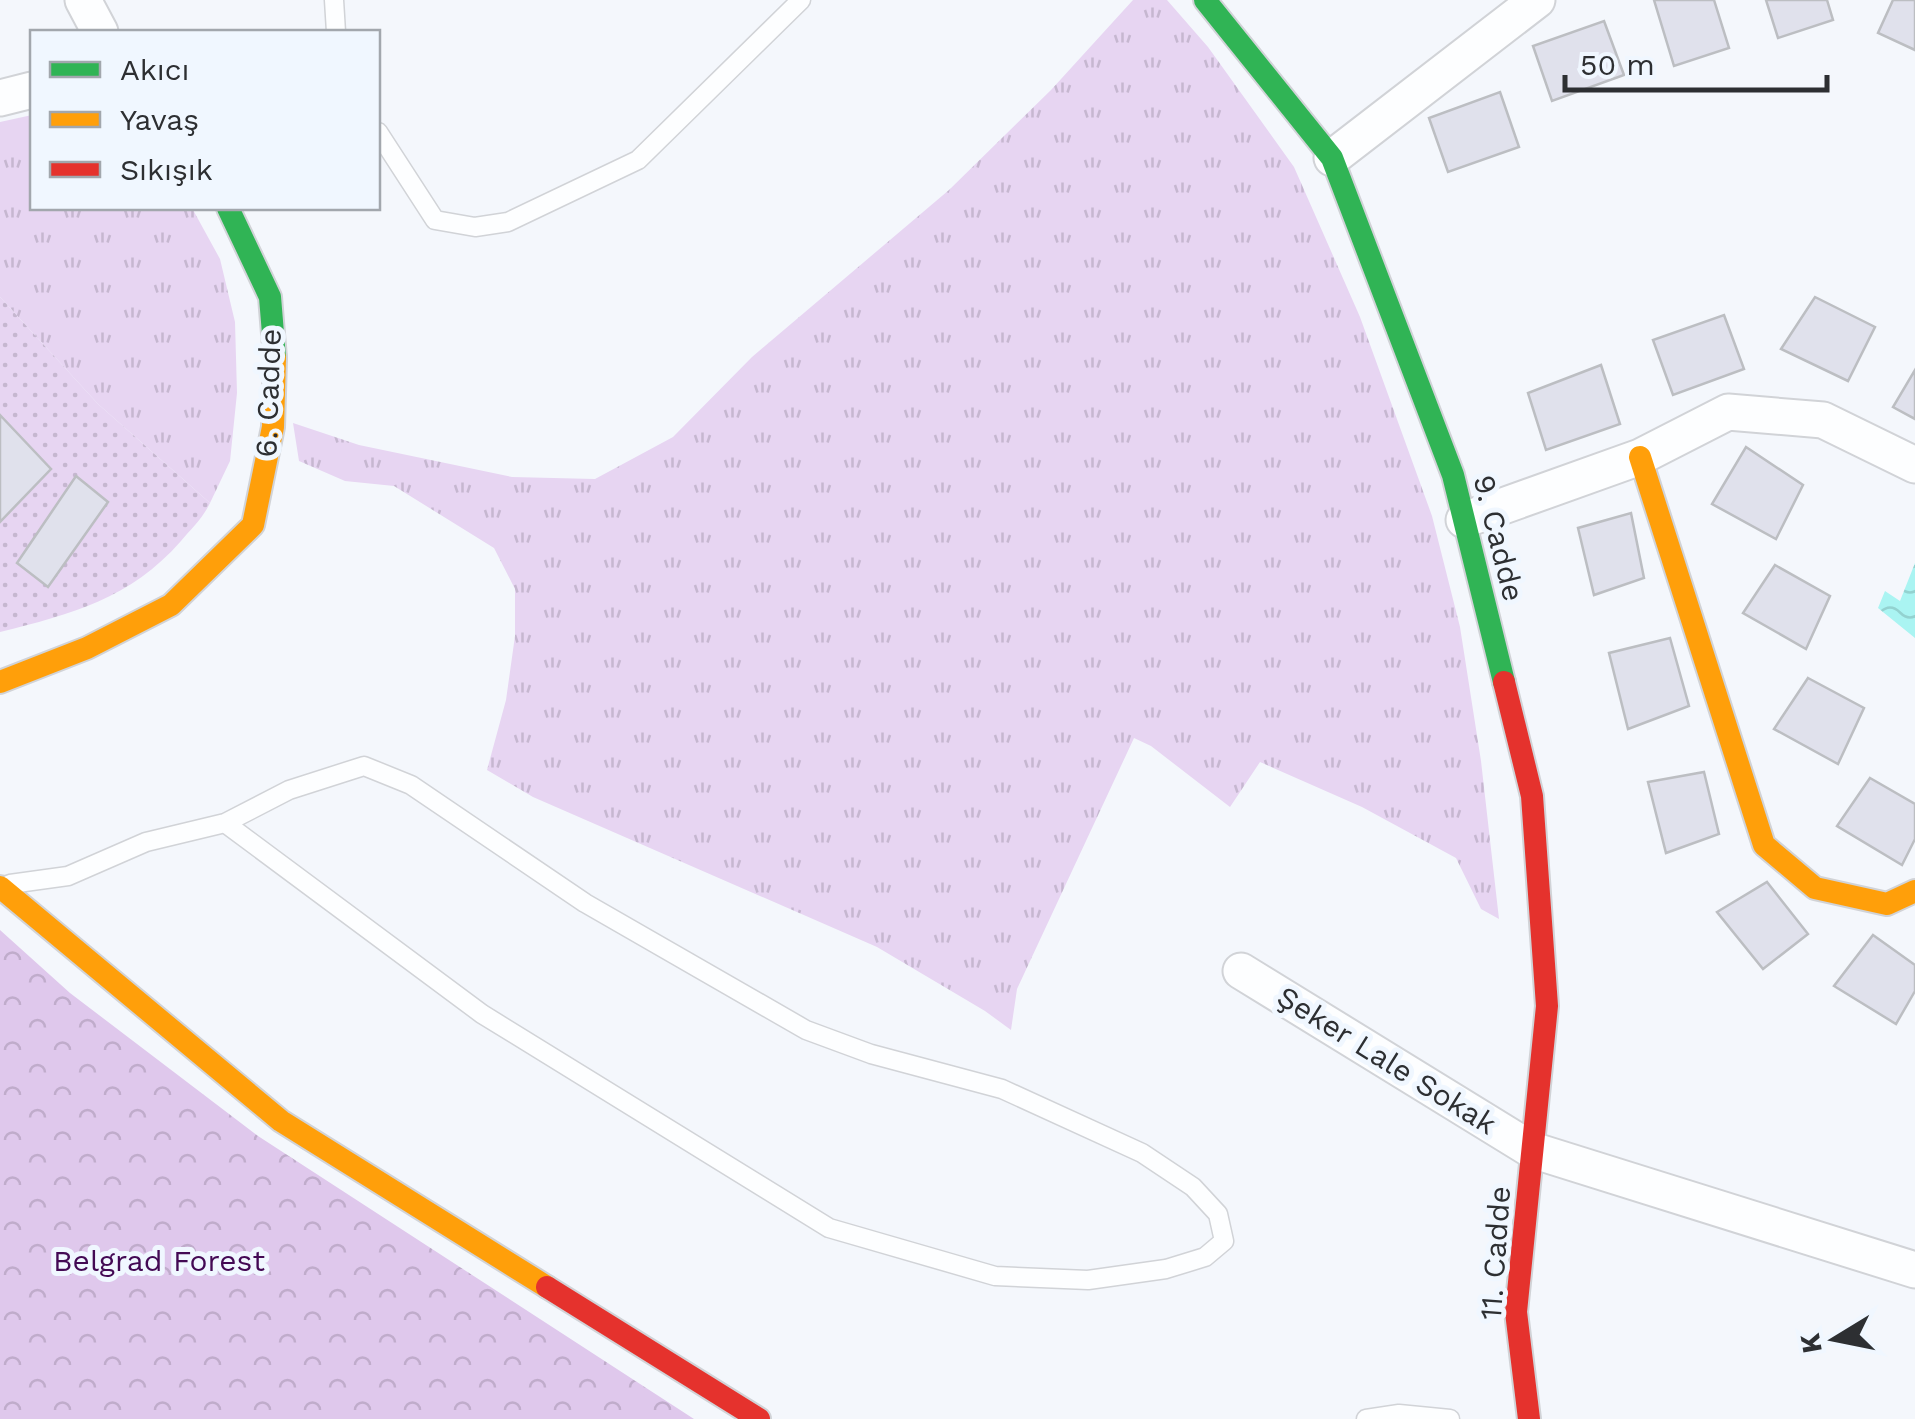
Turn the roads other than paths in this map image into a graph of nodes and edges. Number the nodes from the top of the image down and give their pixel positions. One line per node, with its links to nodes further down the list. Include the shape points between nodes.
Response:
1 (83, 0): 6 (street)
2 (334, 0): 7 (lane)
3 (801, 0): 10 (lane, via 638,160 508,222 475,227 435,220)
4 (1205, 0): 11 (street, 9. Cadde)
5 (1538, 0): 11 (street)
6 (99, 30)
7 (336, 30)
8 (30, 90): 9 (street)
9 (0, 98)
10 (380, 135)
11 (1332, 158): 15 (street, 9. Cadde, via 1453,475)
12 (229, 210): 16 (street, 6. Cadde, via 270,297 274,347 273,426 252,524 171,605)
13 (1640, 457): 14 (street, via 1728,412 1823,420); 15 (street); 19 (street, via 1764,844 1815,888 1887,904)
14 (1915, 466)
15 (1464, 520): 21 (street, 9. Cadde, via 1532,796 1546,1006)
16 (0, 682)
17 (225, 823): 17 (lane, via 289,790 364,766 411,785 585,902 806,1030 1002,1089 1142,1153 1193,1187 1218,1214 1224,1241 1204,1257 1166,1270 1088,1280 995,1276 829,1228 482,1014); 18 (lane, via 146,842 68,876)
18 (0, 887): 23 (street, via 281,1121)
19 (1915, 891)
20 (1241, 971): 21 (street, Şeker Lale Sokak)
21 (1532, 1150): 22 (street, Şeker Lale Sokak); 26 (street, 11. Cadde, via 1516,1312)
22 (1915, 1270)
23 (759, 1419)
24 (1366, 1419): 25 (lane)
25 (1450, 1419)
26 (1530, 1419)

